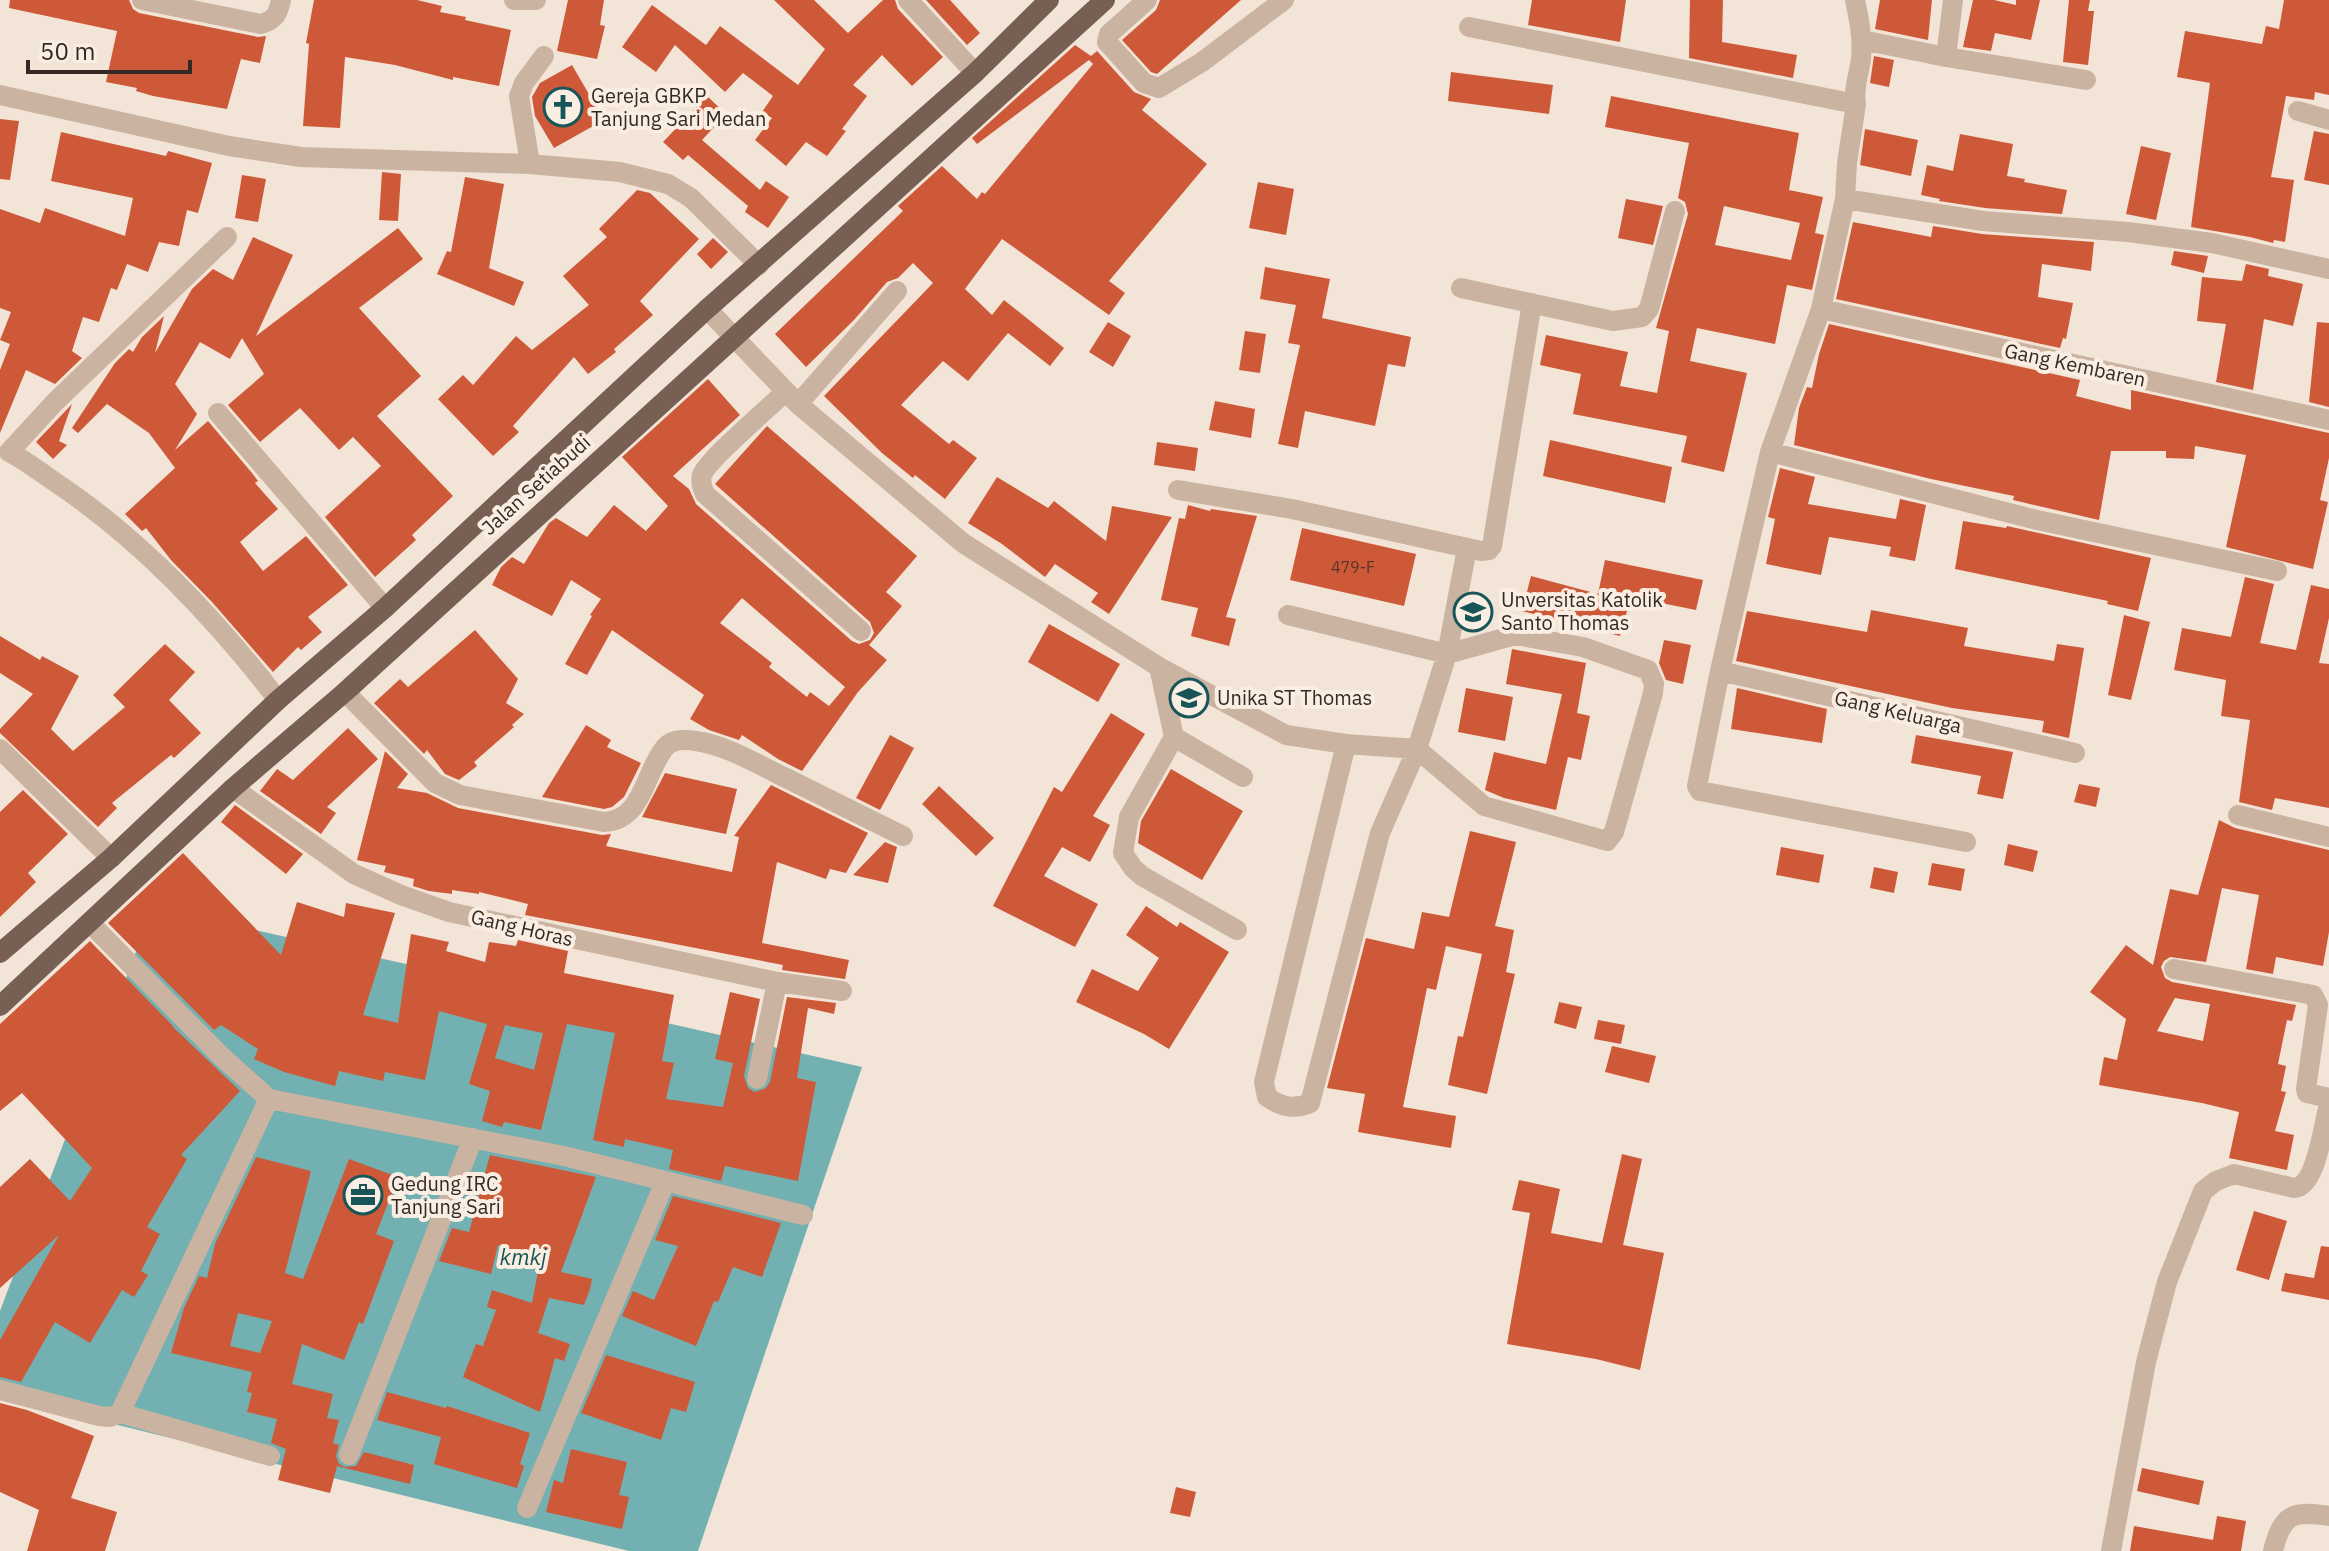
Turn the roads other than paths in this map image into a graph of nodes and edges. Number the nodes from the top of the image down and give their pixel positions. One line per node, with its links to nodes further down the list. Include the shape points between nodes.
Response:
1 (142, 0): 2 (street, via 261,24 272,21)
2 (281, 0)
3 (514, 0): 4 (street)
4 (536, 0)
5 (908, 0): 16 (street)
6 (1049, 0): 16 (main road, Jalan Setiabudi)
7 (1105, 0): 33 (main road, Jalan Setiabudi)
8 (1147, 0): 9 (street, via 1109,34 1107,42 1144,83 1159,88)
9 (1284, 0)
10 (1855, 0): 13 (street)
11 (1953, 0): 15 (street)
12 (1469, 27): 19 (street)
13 (1862, 40): 15 (street); 19 (street)
14 (544, 56): 22 (street, via 519,96)
15 (1946, 57): 17 (street)
16 (975, 73): 26 (main road, Jalan Setiabudi)
17 (2086, 80)
18 (0, 95): 22 (street, via 301,157)
19 (1856, 104): 23 (street)
20 (2298, 111): 21 (street)
21 (2329, 120)
22 (530, 164): 26 (street, via 620,172 668,184 691,198)
23 (1845, 199): 27 (street, via 1983,221 2212,243); 32 (street)
24 (1675, 211): 30 (street, via 1649,309 1642,317 1613,321)
25 (227, 237): 37 (street)
26 (759, 265): 31 (main road, Jalan Setiabudi)
27 (2329, 269)
28 (1461, 288): 30 (street)
29 (897, 291): 34 (street)
30 (1532, 303): 40 (street, via 1492,546 1485,551)
31 (707, 309): 33 (street); 42 (main road, Jalan Setiabudi)
32 (1821, 309): 36 (street, Gang Kembaren); 38 (street)
33 (733, 338): 34 (street); 48 (main road, Jalan Setiabudi)
34 (791, 398): 44 (street, via 709,462 701,486); 46 (street, via 963,543)
35 (218, 413): 42 (street)
36 (2329, 420)
37 (4, 451): 49 (street, via 111,521 245,657)
38 (1770, 452): 41 (street, via 2037,520); 47 (street)
39 (1178, 490): 40 (street)
40 (1467, 548): 45 (street)
41 (2277, 571)
42 (385, 608): 49 (main road, Jalan Setiabudi)
43 (1288, 615): 45 (street)
44 (861, 631)
45 (1447, 654): 54 (street); 54 (street, via 1515,635 1583,647 1648,670 1653,693 1614,832 1603,841 1484,806)
46 (1159, 667): 51 (street); 52 (street, via 1286,735)
47 (1720, 671): 55 (street, Gang Keluarga); 61 (street, via 1700,791)
48 (345, 692): 50 (main road, Jalan Setiabudi); 59 (street, via 425,775 460,795 616,821 633,808 663,748 675,740 695,741 722,747)
49 (278, 700): 50 (main road); 62 (main road, Jalan Setiabudi)
50 (298, 732): 57 (main road, Jalan Setiabudi)
51 (1174, 737): 56 (street); 64 (street, via 1129,817 1123,853 1142,876)
52 (1346, 744): 54 (street); 54 (street, via 1264,1082 1267,1097 1279,1105 1298,1108 1310,1103 1380,833)
53 (0, 749): 62 (street)
54 (1417, 749)
55 (2075, 753)
56 (1243, 777)
57 (233, 788): 63 (main road, Jalan Setiabudi); 67 (street, Gang Horas, via 354,874 401,895 449,912)
58 (2238, 815): 60 (street)
59 (903, 836)
60 (2329, 837)
61 (1966, 842)
62 (111, 858): 65 (main road, Jalan Setiabudi)
63 (91, 924): 69 (main road, Jalan Setiabudi); 72 (street)
64 (1237, 930)
65 (2, 948)
66 (2174, 969): 71 (street, via 2313,995 2318,1005 2306,1089)
67 (777, 982): 68 (street, Gang Horas); 70 (street)
68 (842, 991)
69 (0, 1006)
70 (757, 1079)
71 (2329, 1098)
72 (269, 1099): 74 (street); 78 (street)
73 (2329, 1105): 83 (street, via 2315,1163 2302,1187 2234,1174 2203,1191 2167,1282 2146,1362)
74 (473, 1138): 75 (street); 79 (street)
75 (665, 1182): 76 (street); 81 (street)
76 (803, 1215)
77 (0, 1390): 78 (street, via 87,1414)
78 (120, 1413): 80 (street)
79 (349, 1455)
80 (270, 1456)
81 (527, 1508)
82 (2329, 1516): 84 (street, via 2293,1515 2284,1521)
83 (2111, 1551)
84 (2273, 1551)

